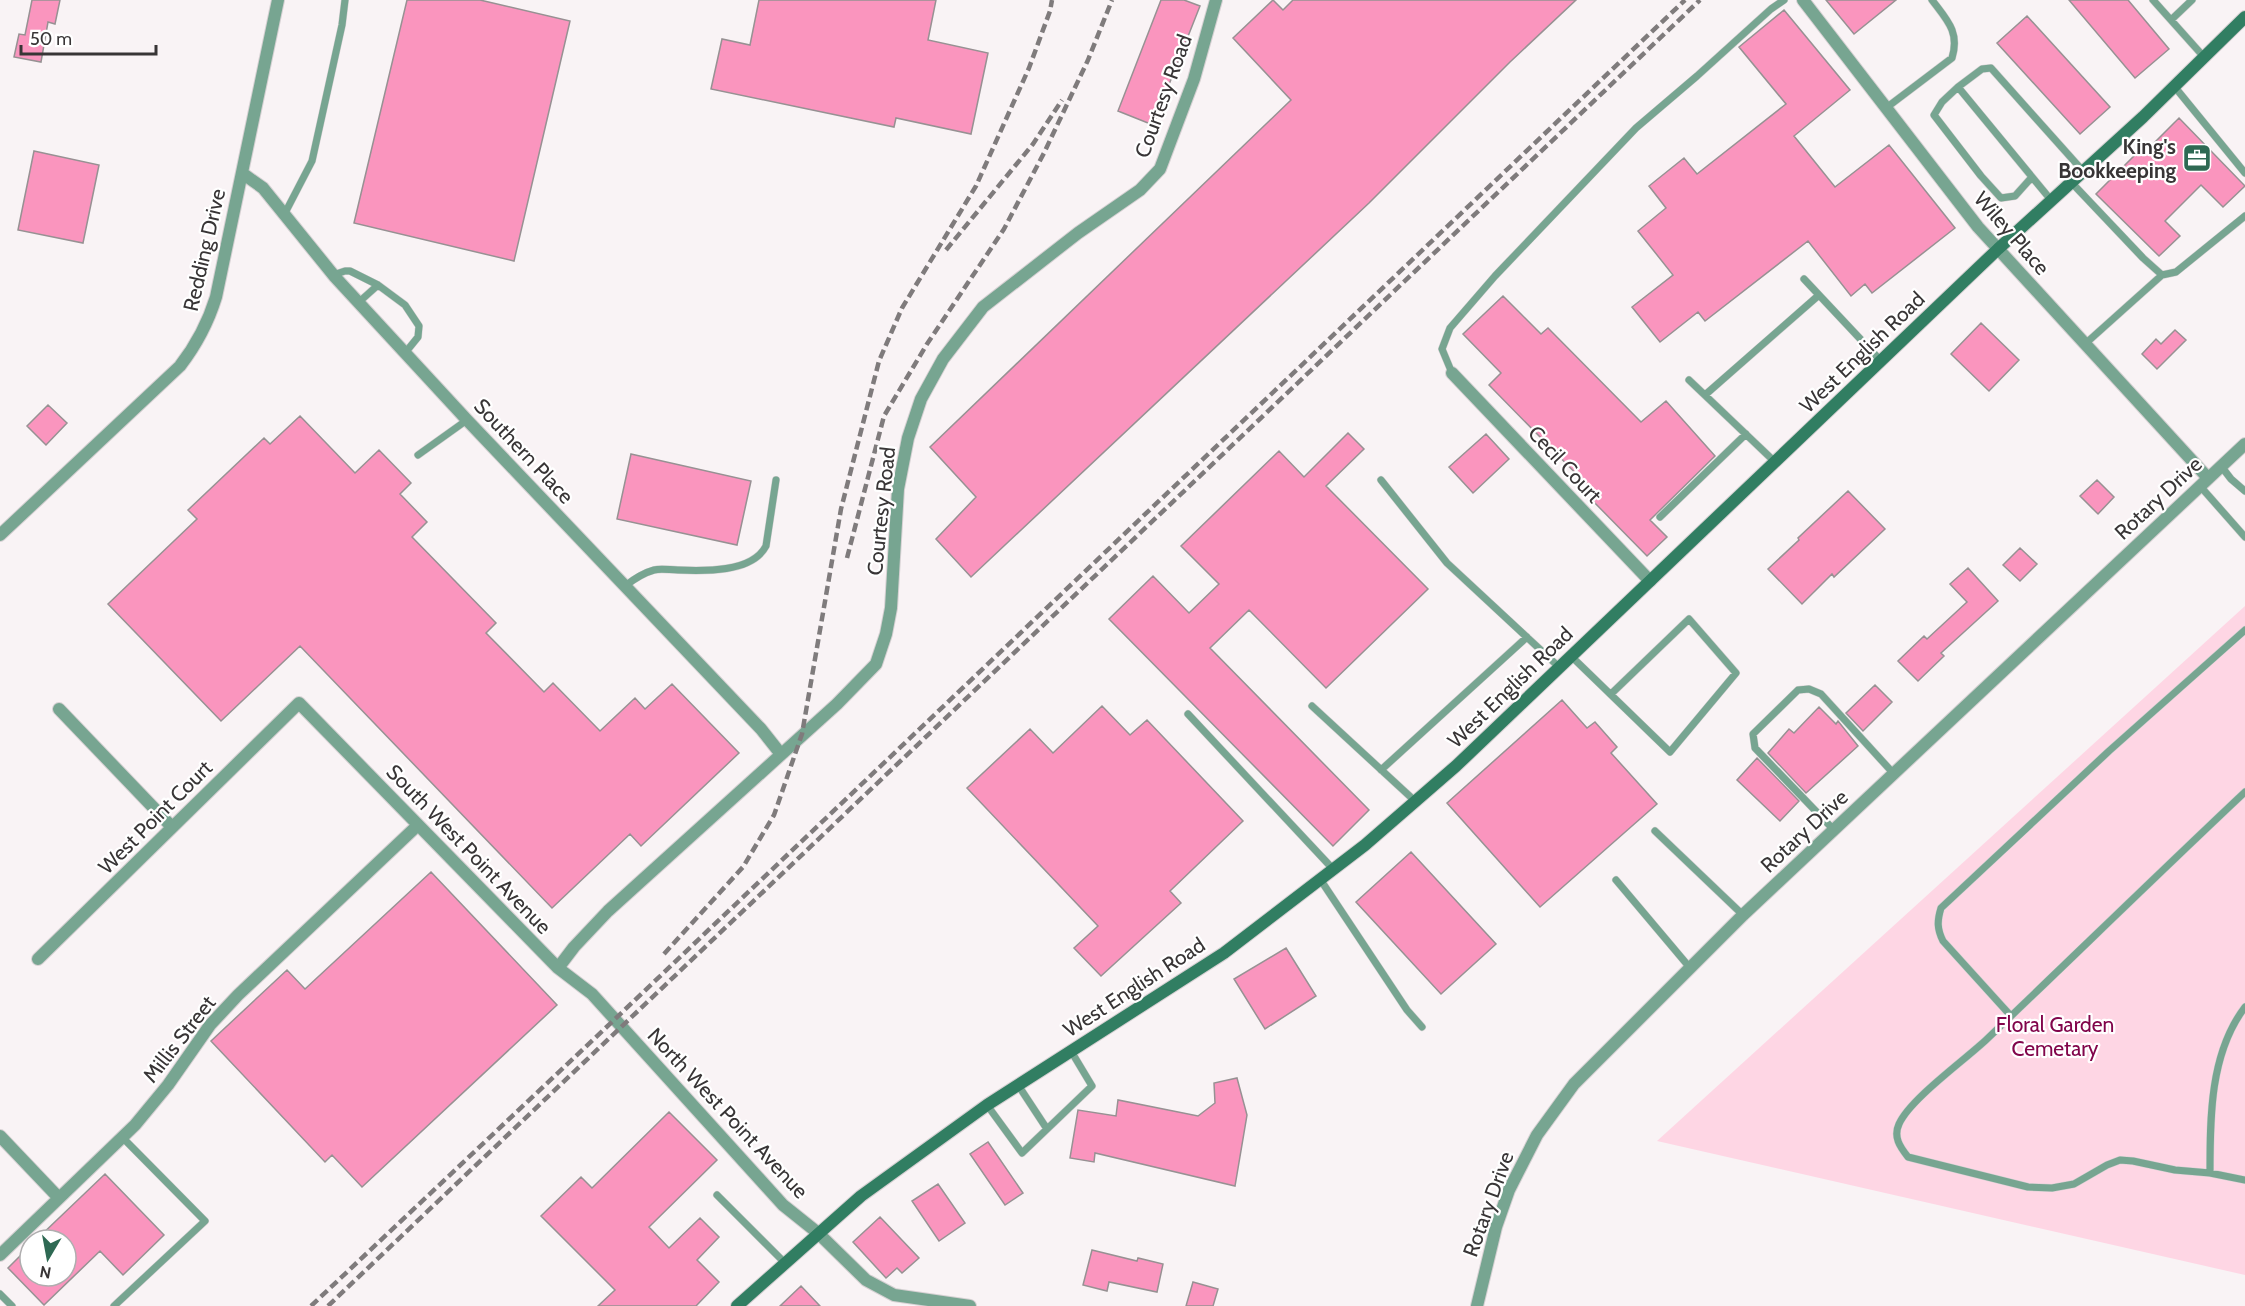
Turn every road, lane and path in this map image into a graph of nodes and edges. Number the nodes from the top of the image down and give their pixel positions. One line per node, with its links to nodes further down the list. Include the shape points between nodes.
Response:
1 (278, 0): 17 (street, Redding Drive)
2 (345, 0): 21 (lane, via 312,161)
3 (1216, 0): 60 (street, Courtesy Road, via 1194,79 1160,169 1140,190 983,307 943,359 921,399 908,438 898,489 891,608 876,664)
4 (1784, 0): 33 (lane, via 1636,128 1496,276 1450,328 1442,349)
5 (1803, 0): 14 (street, Wiley Place)
6 (1932, 0): 14 (lane, via 1951,24 1956,45 1952,58)
7 (2153, 0): 10 (lane)
8 (2192, 0): 10 (lane)
9 (2245, 17): 11 (main road, West English Road)
10 (2171, 20): 11 (lane)
11 (2204, 57): 12 (main road, West English Road)
12 (2174, 86): 15 (main road, West English Road); 16 (lane)
13 (1958, 87): 15 (lane, via 1982,69 1991,68); 18 (lane); 18 (lane, via 1934,115 1981,176 2001,198 2015,196)
14 (1886, 108): 23 (street, Wiley Place)
15 (2083, 171): 19 (main road, West English Road)
16 (2245, 172)
17 (242, 173): 21 (street, Southern Place, via 263,188); 47 (street, Redding Drive, via 216,297 195,347 180,366)
18 (2032, 177): 20 (lane)
19 (2071, 182): 20 (main road, West English Road); 24 (lane)
20 (2051, 201): 23 (main road, West English Road)
21 (284, 215): 25 (street, Southern Place)
22 (2245, 216): 24 (lane, via 2176,273)
23 (1998, 249): 30 (street, Wiley Place); 32 (main road, West English Road)
24 (2162, 274): 30 (lane)
25 (333, 275): 27 (lane, via 350,271); 29 (street, Southern Place)
26 (1804, 279): 28 (lane)
27 (378, 285): 29 (lane); 31 (lane, via 405,305 419,326 418,337)
28 (1819, 295): 32 (lane); 35 (lane)
29 (359, 302): 31 (street, Southern Place)
30 (2085, 344): 44 (street, Wiley Place)
31 (405, 353): 36 (street, Southern Place)
32 (1881, 361): 40 (main road, West English Road)
33 (1452, 373): 49 (street, Cecil Court)
34 (1689, 380): 35 (lane)
35 (1705, 395): 37 (lane)
36 (467, 420): 39 (lane); 50 (street, Southern Place)
37 (1746, 434): 40 (lane); 46 (lane)
38 (2245, 444): 41 (street, Rotary Drive)
39 (418, 455)
40 (1775, 462): 49 (main road, West English Road)
41 (2221, 466): 44 (street, Rotary Drive); 45 (lane)
42 (776, 480): 50 (lane, via 766,546 759,555 748,562 711,571 656,569)
43 (1381, 480): 52 (lane, via 1447,563)
44 (2204, 482): 48 (lane); 62 (street, Rotary Drive)
45 (2245, 491)
46 (1660, 517)
47 (0, 535)
48 (2245, 537)
49 (1650, 581): 53 (main road, West English Road)
50 (625, 586): 60 (street, Southern Place)
51 (2245, 630): 77 (lane, via 1941,908 1938,931 1943,941)
52 (1527, 637): 54 (lane); 61 (lane)
53 (1571, 656): 54 (main road, West English Road); 55 (lane)
54 (1559, 667): 64 (main road, West English Road)
55 (1611, 694): 55 (lane, via 1670,752 1736,673 1689,619)
56 (299, 703): 65 (street, South West Point Avenue); 66 (street, West Point Court)
57 (1312, 706): 61 (lane)
58 (59, 709): 66 (street)
59 (1188, 714): 69 (lane)
60 (780, 753): 74 (street, Courtesy Road, via 608,911)
61 (1381, 770): 64 (lane)
62 (1894, 774): 67 (street, Rotary Drive); 67 (lane, via 1821,694 1798,690 1753,734 1755,748)
63 (2245, 792): 77 (lane)
64 (1415, 801): 69 (main road, West English Road)
65 (418, 825): 74 (street, South West Point Avenue); 85 (street, Millis Street, via 238,995)
66 (172, 827): 73 (street, West Point Court)
67 (1834, 830): 72 (street, Rotary Drive)
68 (1655, 831): 72 (lane)
69 (1333, 869): 70 (main road, West English Road)
70 (1320, 879): 79 (lane); 80 (main road, West English Road, via 1224,954)
71 (1616, 880): 75 (lane)
72 (1743, 915): 75 (street, Rotary Drive)
73 (38, 959)
74 (558, 968): 78 (street, South West Point Avenue, via 592,994)
75 (1691, 969): 100 (street, Rotary Drive, via 1604,1052 1548,1116 1509,1190)
76 (2245, 1006): 86 (lane, via 2223,1046 2216,1074)
77 (2011, 1016): 86 (lane, via 1907,1109 1897,1126 1896,1138 1908,1157 2052,1188 2074,1184 2120,1160)
78 (614, 1020): 90 (street, North West Point Avenue, via 783,1205)
79 (1422, 1027)
80 (1071, 1051): 81 (main road, West English Road); 83 (lane, via 1092,1086)
81 (1017, 1085): 82 (main road, West English Road); 83 (lane)
82 (987, 1105): 83 (lane, via 1022,1153); 90 (main road, West English Road, via 861,1196)
83 (1047, 1129)
84 (0, 1136): 89 (street)
85 (122, 1137): 89 (street, Millis Street); 96 (lane, via 205,1221)
86 (2210, 1173): 87 (lane)
87 (2245, 1180)
88 (717, 1195): 92 (lane)
89 (58, 1197): 91 (street, Millis Street)
90 (818, 1233): 92 (main road, West English Road); 94 (street, North West Point Avenue, via 866,1280)
91 (0, 1255)
92 (785, 1263): 97 (main road, West English Road)
93 (0, 1294): 95 (lane)
94 (894, 1295): 98 (street); 99 (street, North West Point Avenue)
95 (12, 1306)
96 (114, 1306)
97 (737, 1306)
98 (885, 1306)
99 (970, 1306)
100 (1477, 1306)

